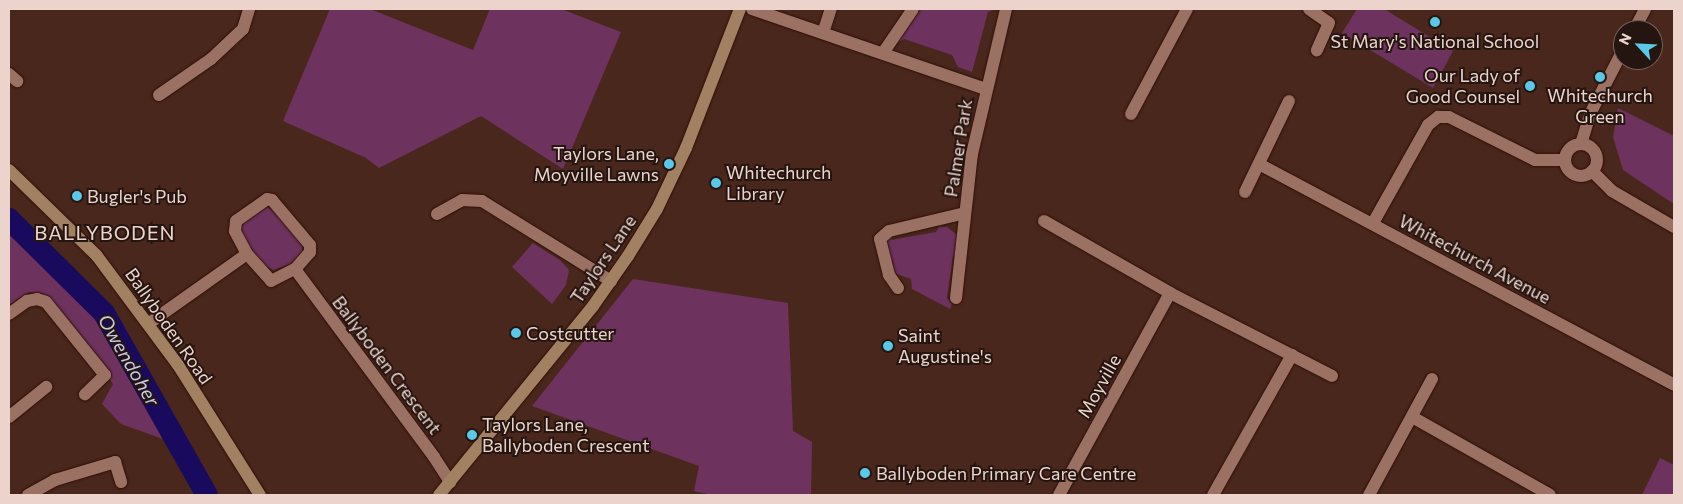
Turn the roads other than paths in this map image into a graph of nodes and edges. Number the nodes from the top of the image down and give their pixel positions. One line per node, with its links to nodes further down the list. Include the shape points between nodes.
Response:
1 (249, 9): 14 (street, via 242,29 211,59)
2 (740, 9): 30 (main road, Taylors Lane, via 686,148 657,209)
3 (752, 9): 9 (street, Palmer Park)
4 (831, 9): 9 (street)
5 (913, 9): 11 (street)
6 (1006, 9): 13 (street, Palmer Park)
7 (1187, 9): 16 (street)
8 (1309, 9): 10 (street, via 1329,23)
9 (823, 33): 11 (street, Palmer Park)
10 (1317, 50)
11 (883, 53): 13 (street, Palmer Park)
12 (1613, 69): 17 (street, via 1590,114)
13 (986, 89): 23 (street, Palmer Park, via 972,154)
14 (159, 95)
15 (1289, 102): 19 (street)
16 (1131, 114)
17 (1582, 144): 18 (street, via 1568,150); 21 (street, via 1591,148 1596,157)
18 (1565, 160): 21 (street, via 1572,173 1582,175); 26 (street, via 1536,160 1450,117 1438,117 1428,125)
19 (1259, 164): 22 (street); 26 (street, Whitechurch Avenue)
20 (9, 170): 35 (main road, Ballyboden Road, via 97,256)
21 (1592, 171): 27 (street, via 1612,191)
22 (1245, 192)
23 (965, 213): 31 (street, Palmer Park, via 889,231 880,239 889,275); 33 (street, Palmer Park)
24 (437, 214): 30 (street, via 462,200 482,201)
25 (1044, 221): 32 (street)
26 (1373, 223): 39 (street, Whitechurch Avenue)
27 (1674, 227)
28 (247, 254): 29 (street, via 272,281); 29 (street, via 235,230 236,221 267,199 272,200 310,245 310,252); 35 (street)
29 (295, 269): 45 (street, Ballyboden Crescent)
30 (611, 281): 45 (main road, Taylors Lane)
31 (898, 288)
32 (1170, 293): 36 (street); 52 (street, Moyville)
33 (956, 298)
34 (9, 314): 41 (street, via 26,301 37,299 46,302 105,375)
35 (148, 324): 50 (main road, Ballyboden Road, via 178,365)
36 (1292, 355): 37 (street); 53 (street)
37 (1332, 376)
38 (1432, 379): 43 (street)
39 (1674, 386)
40 (46, 387): 42 (street)
41 (86, 394)
42 (9, 417)
43 (1414, 418): 46 (street); 54 (street)
44 (121, 482): 47 (street, via 114,462)
45 (450, 482): 51 (main road, Taylors Lane)
46 (1528, 484): 55 (street); 56 (street)
47 (41, 487): 48 (street); 49 (street)
48 (28, 495)
49 (51, 495)
50 (260, 495)
51 (439, 495)
52 (1059, 495)
53 (1213, 495)
54 (1369, 495)
55 (1522, 495)
56 (1550, 495)

